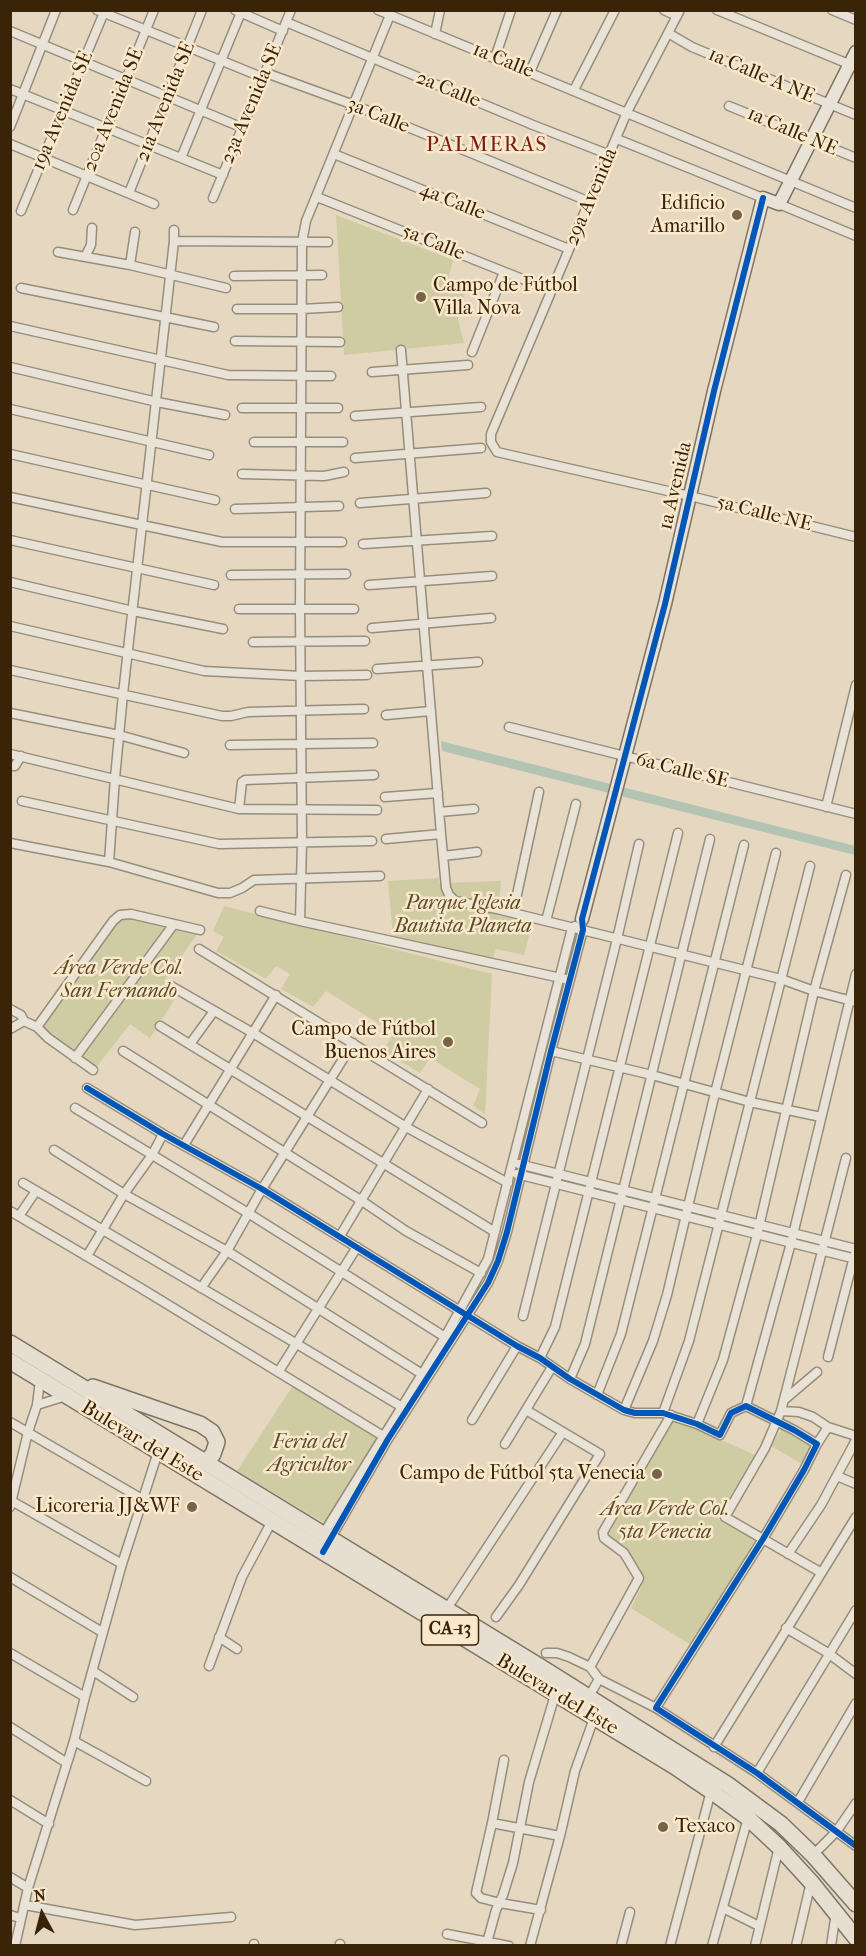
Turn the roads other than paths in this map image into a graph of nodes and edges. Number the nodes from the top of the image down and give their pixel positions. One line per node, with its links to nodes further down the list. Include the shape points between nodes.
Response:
1 (57, 10): 24 (street)
2 (154, 10): 19 (street, 20a Avenida SE)
3 (202, 10): 25 (street, 21a Avenida SE)
4 (291, 10): 18 (street, 23a Avenida SE)
5 (378, 10): 16 (street, 1a Calle)
6 (440, 10): 23 (street)
7 (511, 10): 27 (street)
8 (557, 10): 32 (street)
9 (615, 10): 36 (street)
10 (664, 10): 15 (street)
11 (717, 10): 31 (street)
12 (832, 10): 17 (street)
13 (102, 11): 19 (street, 3a Calle); 30 (street, 19a Avenida SE)
14 (239, 11): 21 (street); 29 (street)
15 (679, 13): 22 (street, 29a Avenida)
16 (390, 15): 23 (street, 1a Calle); 28 (street)
17 (855, 20)
18 (286, 22): 21 (street, 23a Avenida SE); 28 (street, 2a Calle)
19 (146, 30): 25 (street, 3a Calle); 34 (street, 20a Avenida SE)
20 (10, 31): 24 (street)
21 (283, 31): 33 (street, 23a Avenida SE)
22 (668, 33): 39 (street, 1a Calle A NE, via 692,47); 44 (street, 29a Avenida)
23 (435, 34): 27 (street, 1a Calle)
24 (43, 45): 30 (street); 37 (street)
25 (188, 47): 29 (street, 3a Calle); 38 (street, 21a Avenida SE)
26 (855, 52): 31 (street)
27 (495, 58): 32 (street, 1a Calle)
28 (373, 59): 40 (street); 54 (street, 2a Calle)
29 (221, 61): 33 (street, 3a Calle); 43 (street)
30 (84, 62): 34 (street); 42 (street, 19a Avenida SE)
31 (852, 66): 39 (street)
32 (530, 72): 36 (street, 1a Calle)
33 (265, 76): 40 (street, 3a Calle); 48 (street, 23a Avenida SE)
34 (126, 80): 38 (street); 47 (street, 20a Avenida SE)
35 (10, 89): 37 (street)
36 (574, 90): 44 (street, 1a Calle)
37 (23, 94): 42 (street); 46 (street)
38 (168, 97): 43 (street); 52 (street, 21a Avenida SE)
39 (829, 104): 45 (street, 1a Calle A NE); 50 (street)
40 (354, 105): 53 (street); 65 (street, 3a Calle)
41 (729, 106): 50 (street, 1a Calle NE)
42 (63, 110): 47 (street); 55 (street, 19a Avenida SE)
43 (201, 111): 48 (street); 56 (street)
44 (627, 112): 49 (street, 29a Avenida); 60 (street, 1a Calle)
45 (855, 115)
46 (10, 127)
47 (106, 128): 52 (street); 59 (street, 20a Avenida SE)
48 (243, 128): 58 (street, 23a Avenida SE)
49 (617, 139): 54 (street, 29a Avenida); 64 (street)
50 (811, 140): 57 (street, 1a Calle NE); 60 (street)
51 (10, 144): 55 (street)
52 (148, 145): 56 (street); 61 (street, 21a Avenida SE)
53 (334, 154): 62 (street); 78 (street, 4a Calle)
54 (610, 155): 65 (street, 29a Avenida)
55 (44, 158): 59 (street); 70 (street, 19a Avenida SE)
56 (181, 158): 58 (street)
57 (855, 158)
58 (223, 175): 63 (street, 23a Avenida SE)
59 (87, 176): 61 (street); 69 (street, 20a Avenida SE)
60 (790, 180): 67 (street); 68 (street, 1a Calle)
61 (129, 193): 66 (street)
62 (316, 197): 76 (street); 82 (street, 5a Calle)
63 (213, 198)
64 (763, 198): 67 (street); 132 (street, 1a Avenida)
65 (590, 202): 78 (street, 29a Avenida)
66 (154, 204)
67 (778, 204): 74 (street)
68 (855, 208)
69 (73, 210)
70 (21, 211)
71 (92, 228): 80 (street)
72 (174, 230): 75 (street)
73 (135, 232): 81 (street)
74 (855, 236)
75 (174, 242): 76 (street); 83 (street)
76 (302, 242): 77 (street); 86 (street)
77 (328, 242)
78 (569, 249): 89 (street, 29a Avenida)
79 (58, 252): 80 (street)
80 (86, 255): 81 (street)
81 (130, 265): 83 (street)
82 (504, 272): 89 (street, 5a Calle); 100 (street)
83 (171, 274): 88 (street); 93 (street)
84 (322, 275): 86 (street)
85 (234, 276): 86 (street)
86 (302, 276): 92 (street)
87 (21, 288): 93 (street)
88 (226, 288)
89 (550, 290): 122 (street, 29a Avenida, via 490,434)
90 (338, 307): 92 (street)
91 (237, 309): 92 (street)
92 (302, 309): 97 (street)
93 (166, 316): 95 (street); 101 (street)
94 (10, 326): 101 (street)
95 (214, 327)
96 (235, 341): 97 (street)
97 (302, 342): 98 (street); 106 (street)
98 (340, 342)
99 (401, 350): 104 (street)
100 (472, 352)
101 (162, 360): 106 (street, via 228,375); 108 (street)
102 (468, 365): 104 (street)
103 (10, 366): 108 (street)
104 (403, 370): 105 (street); 114 (street)
105 (372, 372)
106 (301, 375): 107 (street); 112 (street)
107 (331, 376)
108 (157, 402): 115 (street); 117 (street)
109 (481, 407): 114 (street)
110 (242, 408): 112 (street)
111 (338, 408): 112 (street)
112 (302, 409): 120 (street)
113 (10, 410): 117 (street)
114 (407, 411): 116 (street); 125 (street)
115 (225, 415)
116 (355, 416)
117 (152, 442): 124 (street); 130 (street)
118 (254, 442): 120 (street)
119 (342, 442): 120 (street)
120 (301, 443): 129 (street)
121 (481, 448): 125 (street)
122 (497, 452): 132 (street, 5a Calle NE)
123 (10, 454): 130 (street)
124 (209, 455)
125 (410, 455): 126 (street); 134 (street)
126 (355, 458)
127 (344, 472): 129 (street)
128 (242, 474): 129 (street)
129 (302, 475): 138 (street)
130 (148, 483): 135 (street); 140 (street)
131 (486, 493): 134 (street)
132 (690, 496): 142 (street, 5a Calle NE); 191 (street, 1a Avenida)
133 (10, 497): 140 (street)
134 (414, 499): 136 (street); 144 (street)
135 (215, 500)
136 (360, 503)
137 (339, 506): 138 (street)
138 (302, 507): 139 (street); 145 (street)
139 (235, 510)
140 (143, 527): 145 (street, via 222,542); 148 (street)
141 (492, 536): 144 (street)
142 (855, 537)
143 (10, 540): 148 (street)
144 (417, 540): 147 (street); 153 (street)
145 (301, 542): 146 (street); 151 (street)
146 (342, 542)
147 (363, 544)
148 (138, 570): 155 (street); 160 (street)
149 (346, 574): 151 (street)
150 (231, 575): 151 (street)
151 (300, 576): 158 (street)
152 (492, 576): 153 (street)
153 (421, 581): 156 (street); 162 (street)
154 (10, 582): 160 (street)
155 (214, 585)
156 (369, 585)
157 (239, 609): 158 (street)
158 (300, 609): 159 (street); 168 (street)
159 (354, 609)
160 (133, 611): 165 (street); 169 (street)
161 (492, 618): 162 (street)
162 (424, 625): 164 (street); 171 (street)
163 (10, 626): 169 (street)
164 (372, 628)
165 (223, 629)
166 (365, 640): 168 (street)
167 (254, 642): 168 (street)
168 (300, 642): 175 (street)
169 (128, 652): 175 (street, via 204,672); 177 (street)
170 (477, 662): 171 (street)
171 (427, 666): 172 (street); 180 (street)
172 (377, 669)
173 (10, 670): 177 (street)
174 (367, 675): 175 (street)
175 (302, 676): 179 (street)
176 (855, 685): 201 (street)
177 (123, 694): 179 (street, via 222,716); 184 (street)
178 (364, 709): 179 (street)
179 (302, 710): 186 (street)
180 (431, 711): 182 (street); 197 (street)
181 (10, 713): 184 (street)
182 (386, 715)
183 (509, 727): 191 (street, 6a Calle SE)
184 (119, 735): 188 (street); 194 (street)
185 (373, 743): 186 (street)
186 (301, 744): 187 (street); 195 (street)
187 (230, 745)
188 (184, 753)
189 (10, 754): 190 (street)
190 (21, 756): 192 (street, via 15,766); 194 (street)
191 (624, 756): 201 (street, 6a Calle SE); 231 (street, 1a Avenida)
192 (10, 766)
193 (374, 775): 195 (street)
194 (115, 778): 202 (street); 208 (street)
195 (302, 778): 202 (street, via 245,780); 203 (street)
196 (539, 792): 227 (street)
197 (438, 793): 198 (street); 206 (street)
198 (385, 797)
199 (22, 801): 208 (street)
200 (576, 804): 229 (street)
201 (826, 807): 207 (street, 6a Calle SE)
202 (239, 809): 203 (street)
203 (302, 809): 205 (street); 215 (street)
204 (474, 809): 206 (street)
205 (377, 810)
206 (439, 812): 210 (street)
207 (855, 814)
208 (112, 821): 215 (street, via 219,844); 221 (street)
209 (678, 833): 234 (street)
210 (441, 834): 211 (street); 220 (street)
211 (386, 839)
212 (710, 839): 236 (street)
213 (372, 841): 215 (street)
214 (10, 843): 221 (street)
215 (303, 843): 225 (street)
216 (639, 844): 233 (street)
217 (744, 845): 237 (street)
218 (477, 852): 220 (street)
219 (776, 853): 238 (street)
220 (443, 856): 227 (street, via 446,888 455,901)
221 (110, 862): 225 (street, via 218,892 230,893 254,880)
222 (810, 866): 241 (street)
223 (846, 875): 244 (street)
224 (380, 876): 225 (street)
225 (302, 878): 228 (street)
226 (260, 911): 228 (street)
227 (513, 913): 229 (street)
228 (300, 921): 240 (street)
229 (546, 921): 231 (street)
230 (174, 924): 232 (street); 251 (street, via 130,914 112,921); 258 (street)
231 (579, 926): 233 (street); 240 (street); 242 (street)
232 (200, 930)
233 (618, 939): 234 (street); 259 (street)
234 (650, 947): 236 (street); 260 (street)
235 (199, 948): 245 (street)
236 (681, 954): 237 (street); 263 (street)
237 (714, 962): 238 (street); 265 (street)
238 (746, 970): 241 (street); 268 (street)
239 (855, 974): 246 (street)
240 (560, 976): 242 (street); 283 (street)
241 (781, 979): 244 (street); 269 (street)
242 (570, 980): 257 (street)
243 (171, 986): 248 (street)
244 (814, 991): 246 (street); 272 (street)
245 (276, 995): 253 (street); 254 (street)
246 (852, 1001): 274 (street)
247 (10, 1009): 249 (street)
248 (214, 1011): 253 (street); 255 (street)
249 (24, 1021): 251 (street); 252 (street)
250 (160, 1026): 255 (street)
251 (37, 1027): 258 (street)
252 (10, 1029)
253 (253, 1033): 261 (street); 264 (street)
254 (353, 1043): 264 (street); 267 (street)
255 (190, 1044): 261 (street)
256 (123, 1051): 270 (street)
257 (551, 1052): 259 (street); 285 (street)
258 (75, 1058): 262 (street)
259 (586, 1060): 260 (street); 288 (street)
260 (619, 1068): 263 (street); 291 (street)
261 (231, 1069): 270 (street); 273 (street)
262 (93, 1070)
263 (652, 1075): 265 (street); 295 (street)
264 (329, 1082): 273 (street); 276 (street)
265 (684, 1084): 268 (street); 298 (street)
266 (87, 1088): 277 (street)
267 (428, 1089): 275 (street); 276 (street)
268 (715, 1093): 269 (street); 301 (street)
269 (750, 1102): 272 (street); 305 (street)
270 (209, 1106): 278 (street); 280 (street)
271 (75, 1108): 281 (street)
272 (787, 1109): 274 (street); 309 (street)
273 (307, 1116): 280 (street); 284 (street)
274 (821, 1117): 314 (street)
275 (482, 1123)
276 (406, 1127): 284 (street); 290 (street)
277 (164, 1134): 278 (street); 281 (street)
278 (184, 1145): 293 (street)
279 (54, 1150): 297 (street)
280 (284, 1153): 293 (street); 299 (street)
281 (152, 1155): 297 (street); 304 (street)
282 (846, 1158): 315 (street)
283 (513, 1163): 285 (street); 286 (street)
284 (384, 1164): 299 (street); 311 (street)
285 (522, 1165): 287 (street); 288 (street)
286 (511, 1173): 287 (street); 290 (street)
287 (520, 1175): 292 (street); 325 (street, via 498,1261 488,1283)
288 (558, 1175): 291 (street); 292 (street)
289 (23, 1183): 294 (street)
290 (508, 1183): 311 (street)
291 (592, 1183): 295 (street); 296 (street)
292 (556, 1185): 296 (street); 326 (street)
293 (262, 1189): 304 (street); 313 (street)
294 (36, 1191): 306 (street); 310 (street)
295 (624, 1191): 298 (street); 300 (street)
296 (589, 1193): 300 (street); 332 (street, via 555,1327)
297 (124, 1194): 310 (street); 318 (street)
298 (656, 1199): 301 (street); 302 (street)
299 (362, 1201): 313 (street); 322 (street)
300 (621, 1201): 302 (street); 339 (street, via 585,1344)
301 (687, 1207): 305 (street); 307 (street)
302 (653, 1209): 307 (street); 341 (street, via 621,1335)
303 (10, 1211): 306 (street)
304 (248, 1213): 318 (street); 321 (street)
305 (721, 1215): 308 (street); 309 (street)
306 (19, 1216): 320 (street)
307 (685, 1217): 308 (street); 348 (street, via 653,1341)
308 (719, 1225): 312 (street); 350 (street)
309 (760, 1225): 312 (street); 314 (street)
310 (102, 1229): 320 (street); 323 (street)
311 (495, 1232): 322 (street)
312 (757, 1235): 314 (street); 354 (street, via 723,1360)
313 (340, 1236): 316 (street)
314 (792, 1238): 315 (street); 317 (street); 345 (street)
315 (824, 1241): 317 (street); 319 (street)
316 (357, 1247): 321 (street); 325 (street)
317 (822, 1250): 319 (street); 343 (street)
318 (227, 1251): 323 (street); 324 (street)
319 (855, 1255): 331 (street)
320 (87, 1256): 335 (street)
321 (342, 1272): 324 (street); 327 (street)
322 (481, 1273): 325 (street)
323 (201, 1288): 329 (street)
324 (319, 1309): 329 (street); 337 (street)
325 (464, 1313): 327 (street); 330 (street); 359 (street)
326 (523, 1316)
327 (446, 1337): 337 (street)
328 (10, 1343): 338 (highway, Bulevar del Este / CA-13)
329 (297, 1344): 335 (street); 346 (street)
330 (518, 1346): 332 (street); 351 (street)
331 (828, 1357)
332 (540, 1358): 334 (street)
333 (10, 1361): 340 (highway, Bulevar del Este / CA-13)
334 (552, 1367): 339 (street); 347 (street)
335 (279, 1371): 359 (street)
336 (817, 1372): 343 (street)
337 (422, 1374): 346 (street)
338 (68, 1379): 364 (highway, Bulevar del Este / CA-13); 364 (highway, via 200,1424 212,1432 217,1442)
339 (570, 1379): 341 (street)
340 (40, 1380): 342 (highway, Bulevar del Este / CA-13); 344 (street)
341 (597, 1395): 348 (street)
342 (66, 1396): 344 (street); 355 (highway, Bulevar del Este / CA-13)
343 (783, 1400): 349 (street)
344 (37, 1405): 357 (street)
345 (746, 1406): 353 (street); 354 (street, via 730,1413 720,1435)
346 (402, 1407): 359 (street)
347 (526, 1410): 358 (street); 361 (street)
348 (624, 1410): 350 (street)
349 (781, 1411): 353 (street); 356 (street, via 799,1412)
350 (667, 1414): 354 (street); 388 (street, via 603,1532 604,1538 624,1552 639,1578)
351 (472, 1420)
352 (10, 1422): 357 (street)
353 (777, 1422): 362 (street); 371 (street, via 725,1517)
354 (697, 1424)
355 (114, 1425): 363 (highway, Bulevar del Este / CA-13); 364 (highway, via 134,1429 185,1459)
356 (828, 1427): 360 (street); 362 (street)
357 (28, 1432): 367 (street); 368 (street)
358 (563, 1432): 377 (street); 379 (street, via 600,1454)
359 (386, 1438): 372 (street)
360 (855, 1438): 365 (street)
361 (505, 1444)
362 (817, 1444): 371 (street)
363 (158, 1452): 367 (street); 370 (highway, Bulevar del Este / CA-13)
364 (205, 1463): 372 (highway, Bulevar del Este / CA-13)
365 (837, 1476): 366 (street); 373 (street)
366 (855, 1484)
367 (142, 1499): 374 (street)
368 (11, 1502): 374 (street)
369 (855, 1517): 375 (street)
370 (272, 1521): 372 (highway, Bulevar del Este / CA-13); 382 (street, via 242,1577)
371 (763, 1539): 373 (street); 397 (street)
372 (323, 1543): 377 (highway, Bulevar del Este / CA-13); 392 (highway, Bulevar del Este / CA-13)
373 (788, 1554): 375 (street)
374 (122, 1564): 381 (street)
375 (820, 1572): 380 (street)
376 (10, 1577): 381 (street)
377 (446, 1610): 395 (highway, Bulevar del Este / CA-13)
378 (855, 1610): 386 (street)
379 (496, 1617)
380 (786, 1628): 386 (street); 401 (street)
381 (102, 1632): 389 (street)
382 (219, 1637): 383 (street); 387 (street)
383 (237, 1649)
384 (10, 1653): 393 (street)
385 (546, 1653): 388 (street, via 570,1657)
386 (828, 1653): 390 (street); 404 (street)
387 (209, 1666)
388 (590, 1667): 391 (street)
389 (93, 1671): 393 (street); 394 (street)
390 (855, 1674)
391 (599, 1679): 395 (street); 397 (street)
392 (555, 1695): 398 (highway, Bulevar del Este / CA-13); 413 (street, via 529,1782)
393 (85, 1697): 400 (street)
394 (133, 1697)
395 (588, 1698): 418 (highway, Bulevar del Este / CA-13, via 728,1784 781,1824)
396 (855, 1703): 408 (street)
397 (656, 1708): 401 (street)
398 (594, 1718): 406 (highway, Bulevar del Este / CA-13); 415 (street, via 575,1771)
399 (10, 1727): 403 (street)
400 (74, 1741): 403 (street); 405 (street)
401 (714, 1747): 404 (street)
402 (504, 1760): 411 (street)
403 (67, 1763): 412 (street)
404 (757, 1773): 408 (street)
405 (146, 1781)
406 (711, 1791): 410 (highway, Bulevar del Este / CA-13); 441 (street)
407 (10, 1800): 412 (street)
408 (798, 1802): 414 (street)
409 (855, 1803): 414 (street)
410 (748, 1818): 417 (highway, Bulevar del Este / CA-13); 425 (street)
411 (492, 1823): 413 (street); 422 (street, via 476,1893)
412 (48, 1824): 421 (street)
413 (520, 1829): 415 (street); 422 (street)
414 (836, 1832): 416 (street); 418 (street)
415 (560, 1836): 426 (street)
416 (855, 1846)
417 (779, 1847): 420 (highway, Bulevar del Este / CA-13); 432 (street)
418 (813, 1856): 423 (highway, Bulevar del Este / CA-13)
419 (10, 1877): 421 (street)
420 (811, 1882): 427 (highway, Bulevar del Este / CA-13); 444 (street)
421 (28, 1888): 424 (street)
422 (500, 1903): 426 (street); 436 (street)
423 (855, 1904)
424 (25, 1905): 430 (street, via 135,1924); 431 (street)
425 (723, 1908): 432 (street); 442 (street)
426 (541, 1910): 439 (street)
427 (836, 1911): 434 (highway, Bulevar del Este / CA-13); 445 (street)
428 (630, 1912): 440 (street)
429 (10, 1915): 431 (street)
430 (231, 1917)
431 (20, 1918): 437 (street)
432 (759, 1926): 435 (street)
433 (447, 1934): 436 (street)
434 (855, 1938)
435 (755, 1943): 443 (street)
436 (487, 1944): 438 (street)
437 (15, 1946)
438 (509, 1946)
439 (530, 1946)
440 (621, 1946)
441 (670, 1946)
442 (712, 1946)
443 (764, 1946)
444 (796, 1946)
445 (831, 1946)

